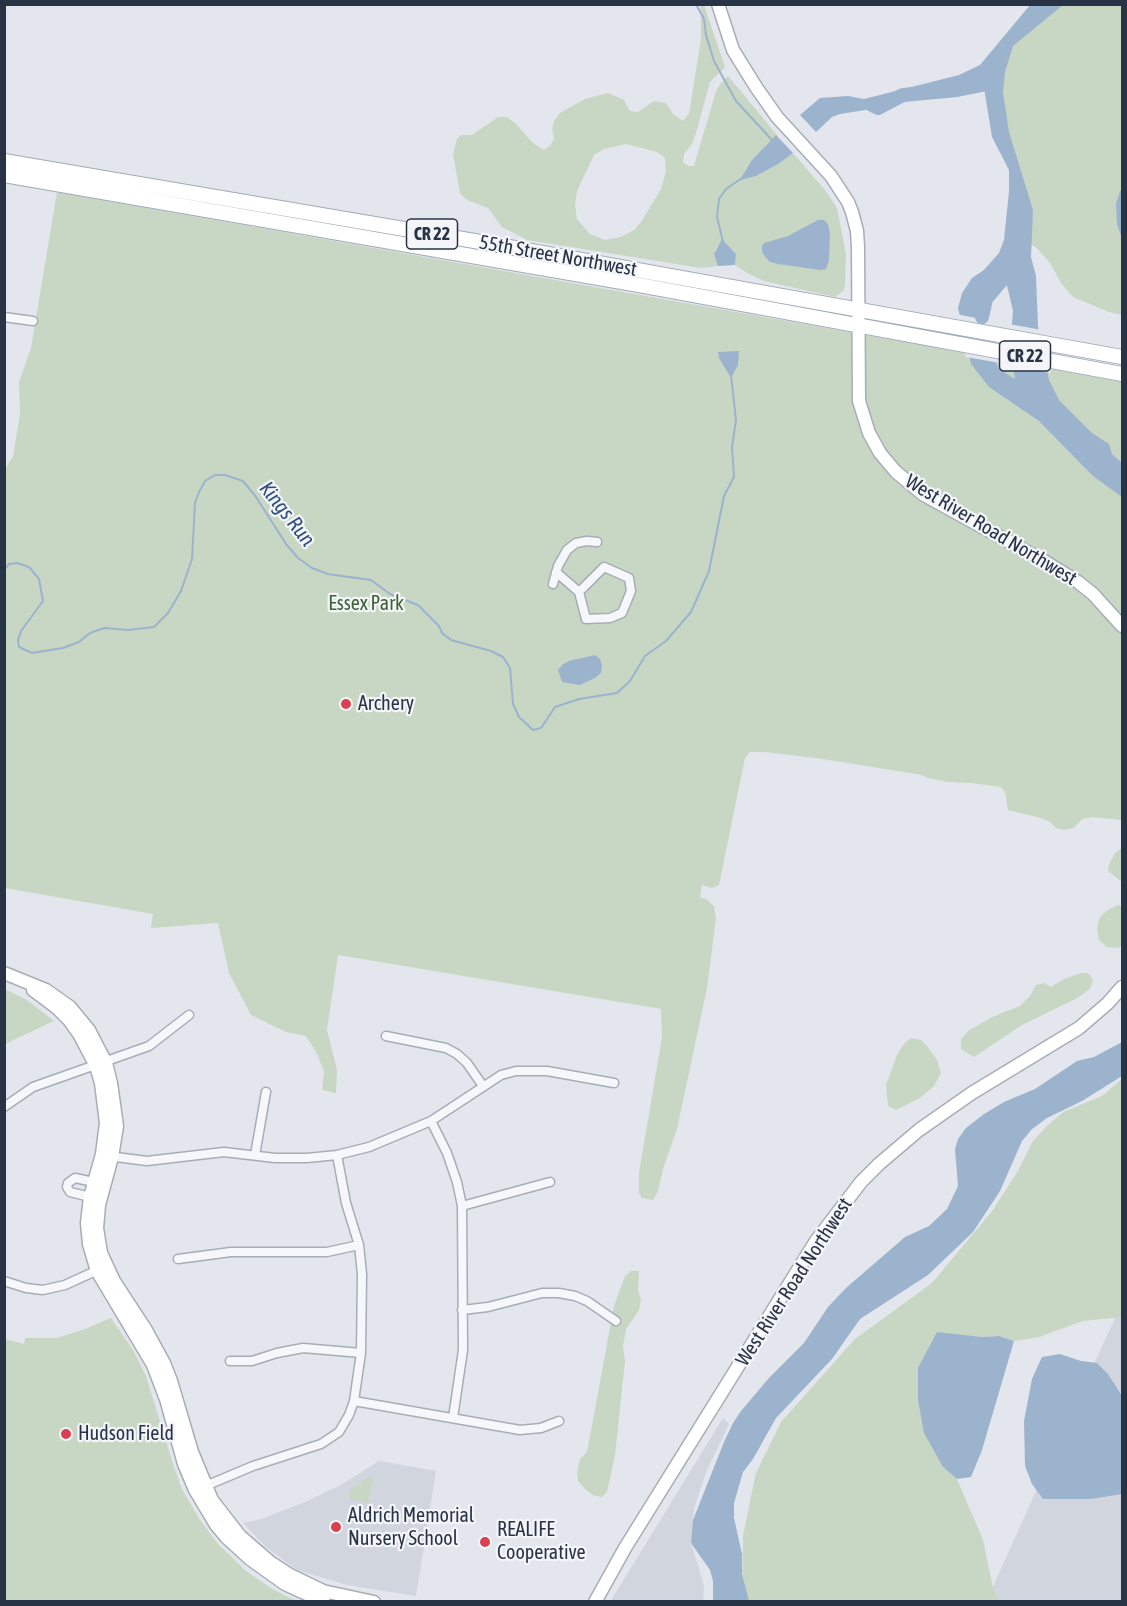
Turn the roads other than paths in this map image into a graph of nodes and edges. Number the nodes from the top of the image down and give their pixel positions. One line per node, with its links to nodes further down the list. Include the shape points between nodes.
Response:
1 (718, 4): 4 (main road, West River Road Northwest, via 733,50 756,87 848,202 857,234)
2 (4, 161): 4 (main road, 55th Street Northwest / CR 22)
3 (4, 176): 7 (main road, 55th Street Northwest / CR 22)
4 (858, 310): 7 (main road, West River Road Northwest); 8 (main road, 55th Street Northwest / CR 22)
5 (4, 317): 6 (street)
6 (33, 321)
7 (858, 326): 9 (main road, 55th Street Northwest / CR 22); 14 (main road, West River Road Northwest, via 862,412 874,443 896,472 924,495 1078,582)
8 (1117, 356)
9 (1119, 374)
10 (597, 542): 11 (street, via 576,543 567,550)
11 (556, 572): 12 (street); 13 (street)
12 (553, 584)
13 (579, 592): 13 (street, via 604,567 629,578 631,591 622,613 586,619)
14 (1122, 626)
15 (8, 975): 19 (main road, via 69,1020)
16 (1122, 987): 46 (main road, West River Road Northwest, via 1079,1028 919,1130 855,1189 816,1241 624,1548)
17 (189, 1015): 19 (street, via 149,1046)
18 (386, 1036): 21 (street, via 446,1048 467,1063)
19 (101, 1064): 23 (street, via 33,1087); 27 (main road)
20 (614, 1083): 21 (street, via 531,1070 501,1076)
21 (483, 1086): 24 (street)
22 (266, 1092): 25 (street)
23 (4, 1107)
24 (431, 1121): 26 (street, via 369,1147); 31 (street, via 450,1162)
25 (255, 1155): 26 (street); 27 (street, via 224,1152 147,1161)
26 (337, 1155): 32 (street)
27 (107, 1156): 28 (main road); 34 (main road, via 97,1228)
28 (94, 1182): 30 (main road); 30 (street, via 75,1178 68,1183 70,1192)
29 (550, 1182): 31 (street)
30 (90, 1197): 34 (main road, via 87,1234)
31 (462, 1206): 36 (street)
32 (359, 1245): 33 (street, via 327,1252 231,1252); 38 (street)
33 (178, 1259)
34 (101, 1268): 35 (street, via 43,1290); 43 (main road, via 153,1365 184,1464)
35 (4, 1281)
36 (462, 1310): 37 (street, via 559,1293 587,1301); 41 (street, via 463,1350)
37 (616, 1321)
38 (361, 1353): 39 (street, via 303,1348 252,1361); 40 (street)
39 (230, 1361)
40 (354, 1401): 41 (street); 43 (street, via 343,1427 328,1440)
41 (453, 1418): 42 (street, via 530,1430)
42 (559, 1421)
43 (200, 1488): 44 (main road, via 221,1531 250,1559 285,1584); 45 (main road, via 270,1562 323,1590)
44 (324, 1602)
45 (374, 1602)
46 (595, 1602)

